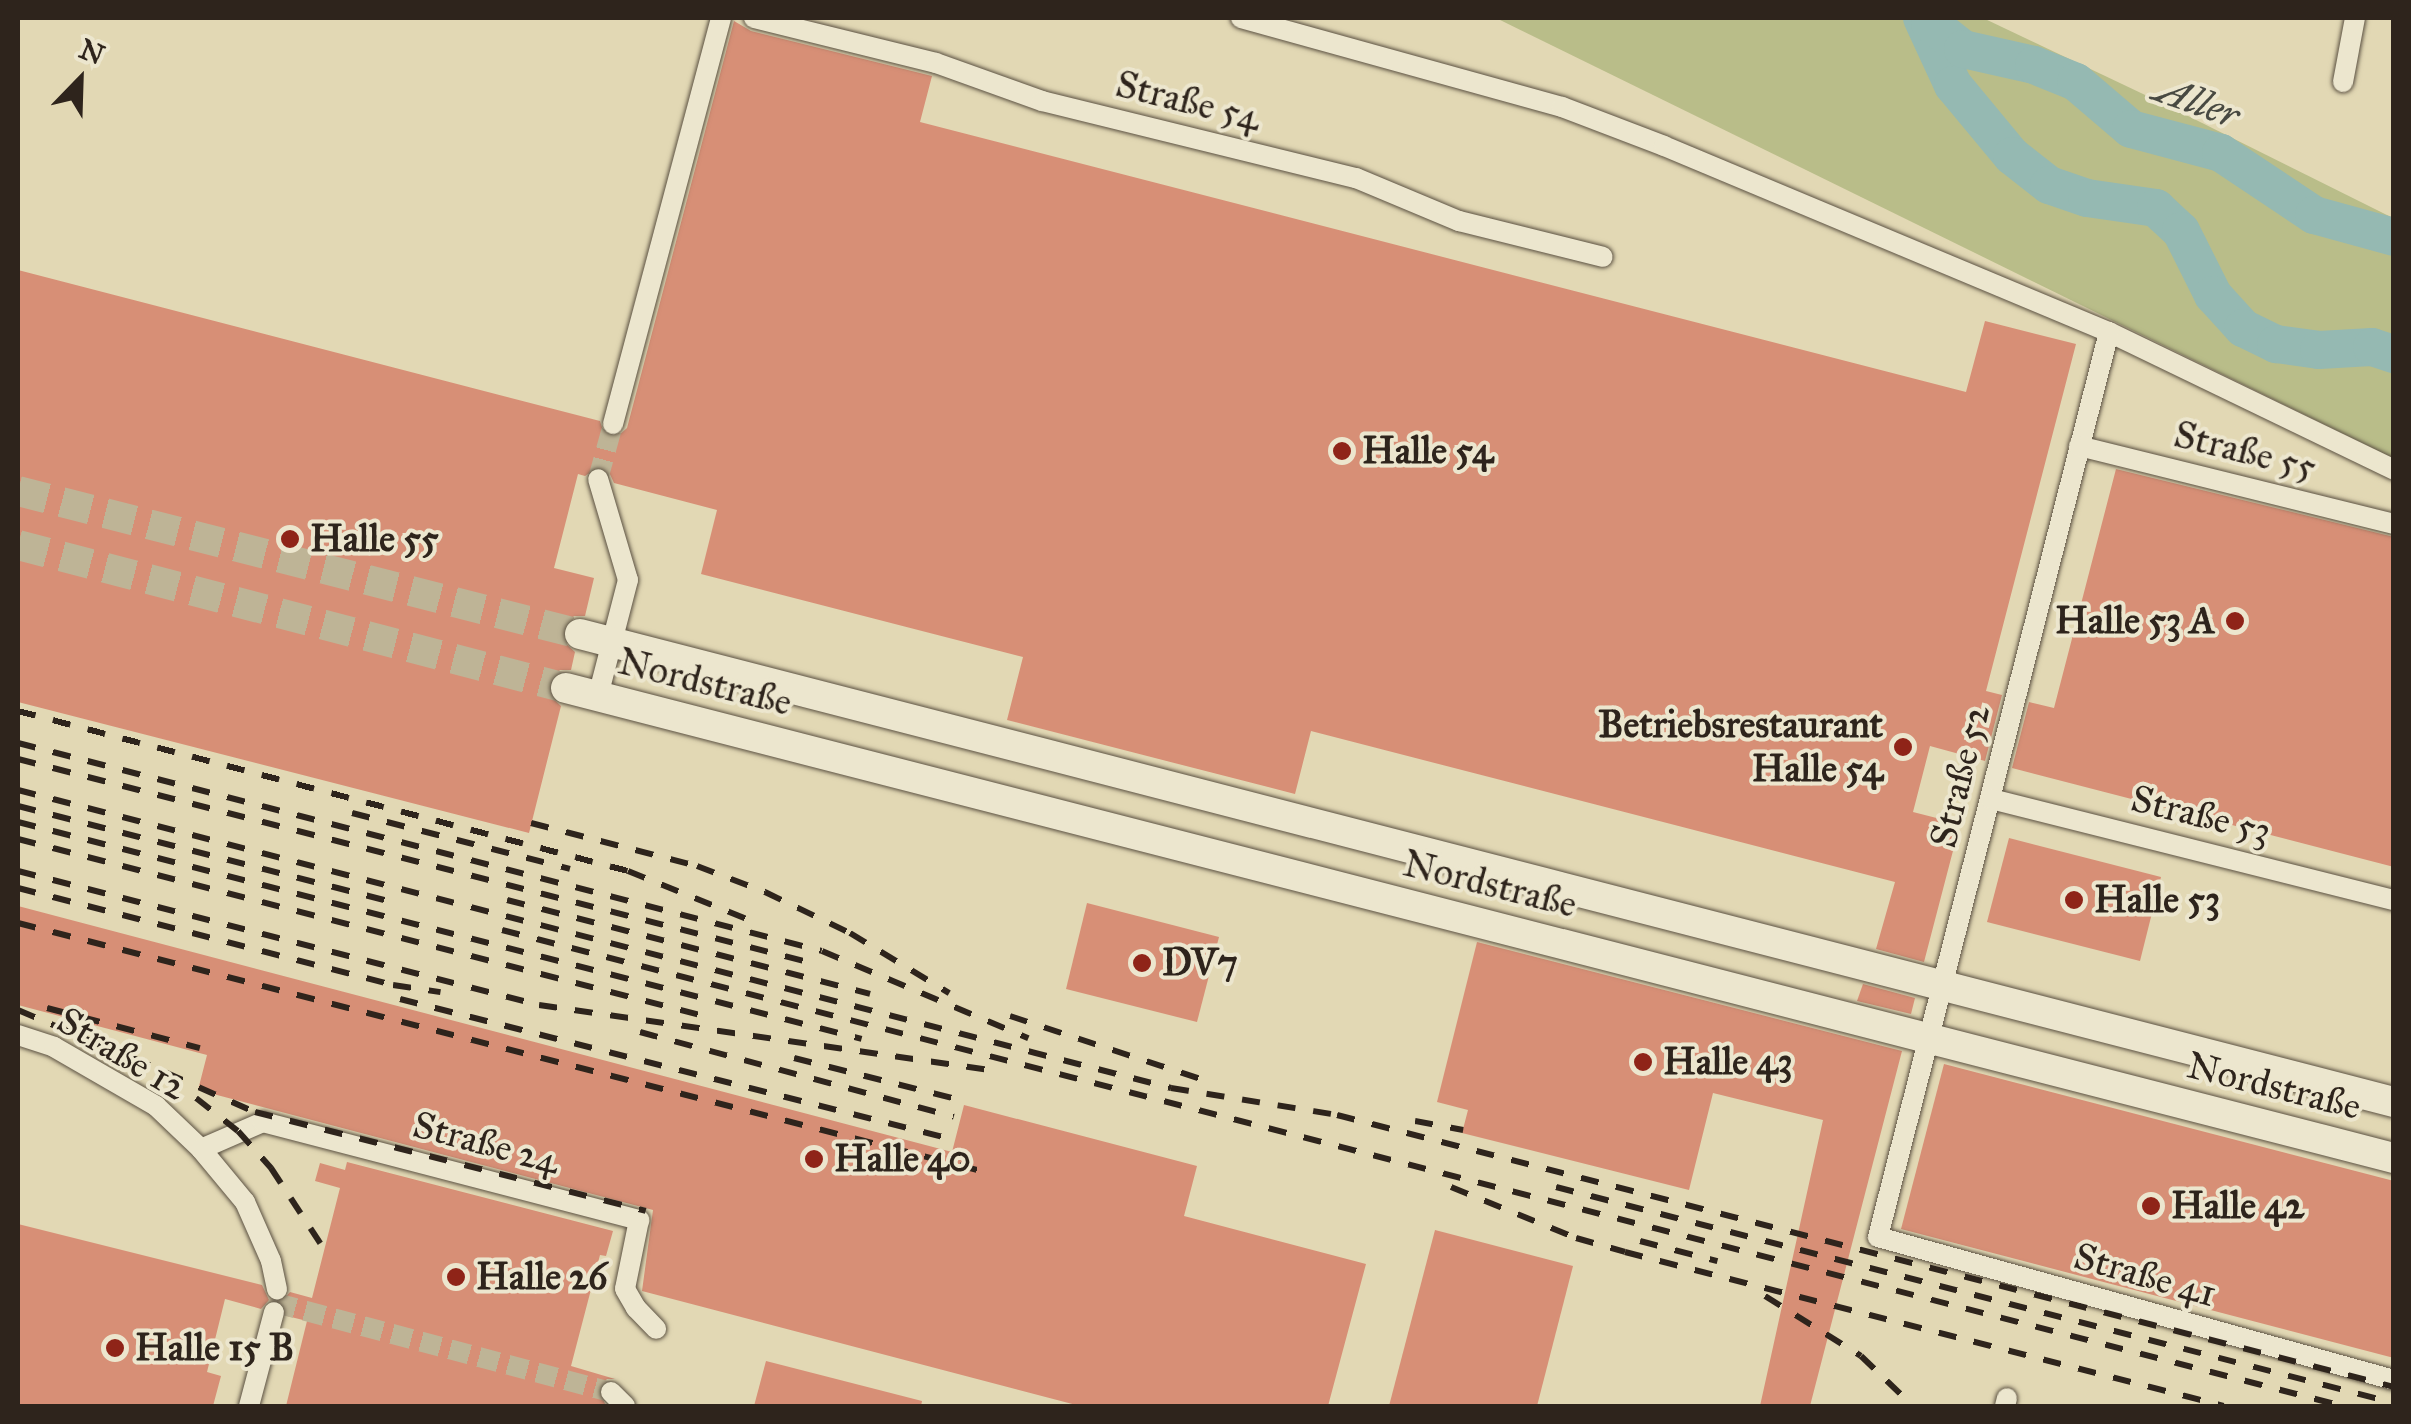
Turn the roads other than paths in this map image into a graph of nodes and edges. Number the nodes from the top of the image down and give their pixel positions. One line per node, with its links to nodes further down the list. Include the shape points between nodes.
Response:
1 (721, 18): 8 (street)
2 (754, 18): 6 (street, Straße 54, via 936,63 1042,101 1356,178 1458,222)
3 (1242, 18): 7 (street, via 1562,107)
4 (2356, 18): 5 (street)
5 (2343, 82)
6 (1603, 257)
7 (2109, 332): 9 (street, Straße 52); 10 (street)
8 (613, 424)
9 (2079, 446): 12 (street, Straße 55); 19 (street, Straße 52)
10 (2394, 470)
11 (598, 479): 14 (street, via 628,580)
12 (2394, 524)
13 (580, 634): 14 (street, Nordstraße)
14 (612, 643): 16 (street); 17 (street, Nordstraße)
15 (566, 688): 16 (street, Nordstraße)
16 (598, 696): 20 (street, Nordstraße)
17 (1018, 750): 18 (street, Nordstraße); 20 (street)
18 (1084, 767): 21 (street); 23 (street, Nordstraße)
19 (1991, 799): 22 (street, Straße 53); 23 (street, Straße 52)
20 (1005, 801): 21 (street, Nordstraße)
21 (1071, 818): 25 (street, Nordstraße)
22 (2394, 900)
23 (1941, 986): 25 (street, Straße 52); 26 (street, Nordstraße)
24 (18, 1034): 27 (street, Straße 12, via 54,1046 156,1106)
25 (1928, 1038): 28 (street, Nordstraße); 29 (street, Straße 52)
26 (2394, 1102)
27 (200, 1149): 30 (street, Straße 12, via 245,1202); 32 (street, Straße 24, via 263,1122 638,1220 625,1289)
28 (2394, 1158)
29 (1878, 1237): 33 (street, Straße 41)
30 (277, 1289)
31 (274, 1312): 34 (street)
32 (656, 1328)
33 (2394, 1380)
34 (249, 1406)

